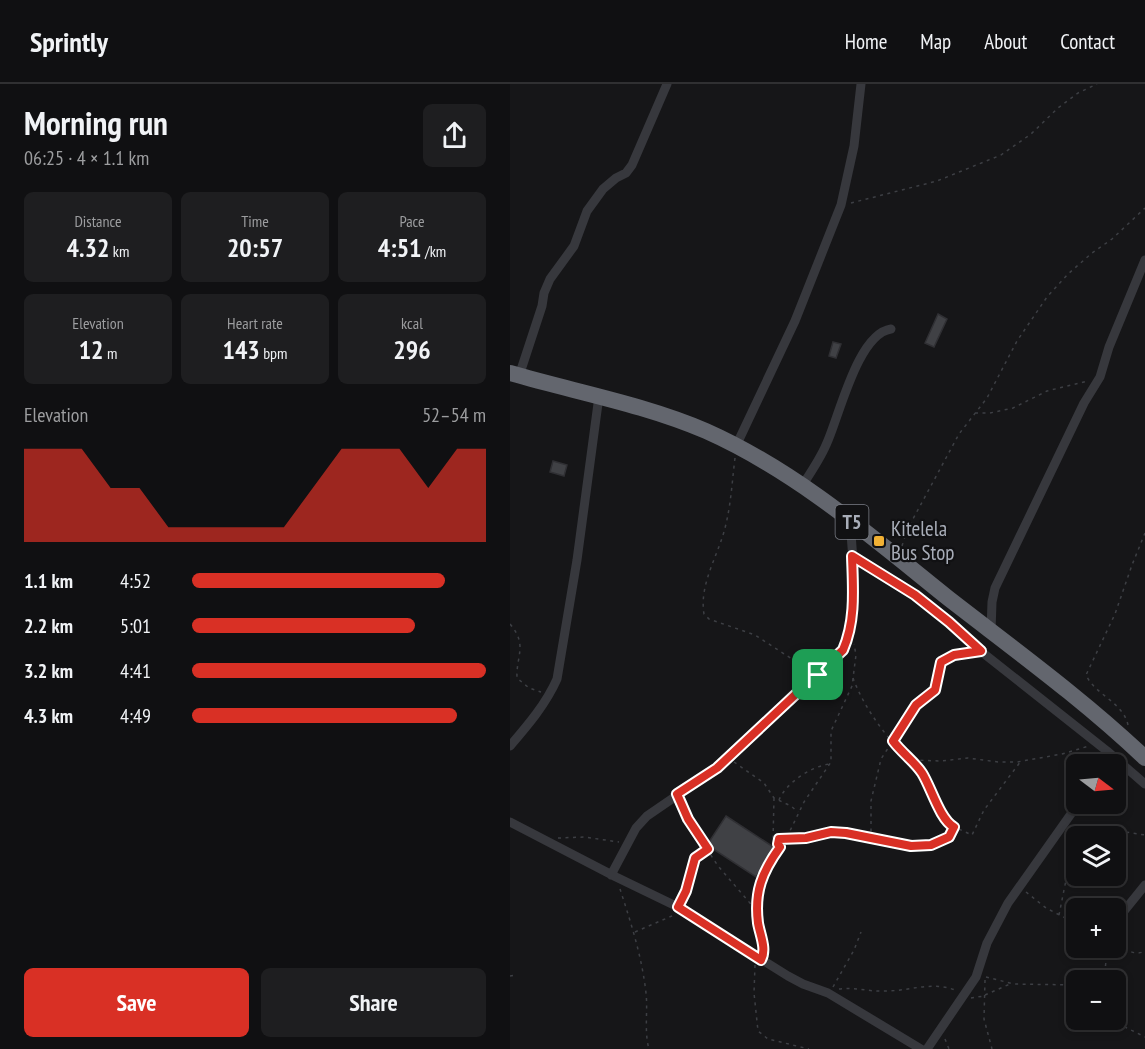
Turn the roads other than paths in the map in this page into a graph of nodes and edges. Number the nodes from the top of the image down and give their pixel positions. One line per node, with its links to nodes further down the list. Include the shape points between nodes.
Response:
1 (667, 84): 5 (street, via 632,165 603,189 587,212 574,246 550,279)
2 (861, 84): 7 (street, via 854,146 841,206 795,321)
3 (1145, 260): 11 (street, via 1100,377 995,588)
4 (891, 329): 8 (street, via 879,334 866,350 826,445)
5 (515, 375): 6 (highway, T5)
6 (598, 396): 7 (highway, T5, via 683,423); 12 (street, via 557,679 550,695)
7 (736, 446): 8 (highway, T5)
8 (802, 486): 9 (highway, T5)
9 (850, 521): 10 (street); 11 (highway, T5)
10 (852, 556): 13 (street, via 915,595); 19 (street, via 854,595 843,650 717,768 647,816 629,839)
11 (991, 631): 15 (highway, T5)
12 (510, 747)
13 (1107, 751): 14 (street); 16 (street)
14 (1105, 754)
15 (1145, 758)
16 (1145, 784)
17 (1071, 814): 23 (street, via 1008,903 975,977)
18 (510, 822): 19 (street)
19 (613, 876): 22 (street, via 681,909 758,959 827,993)
20 (1145, 885): 21 (street)
21 (1126, 909)
22 (921, 1049)
23 (927, 1049)

